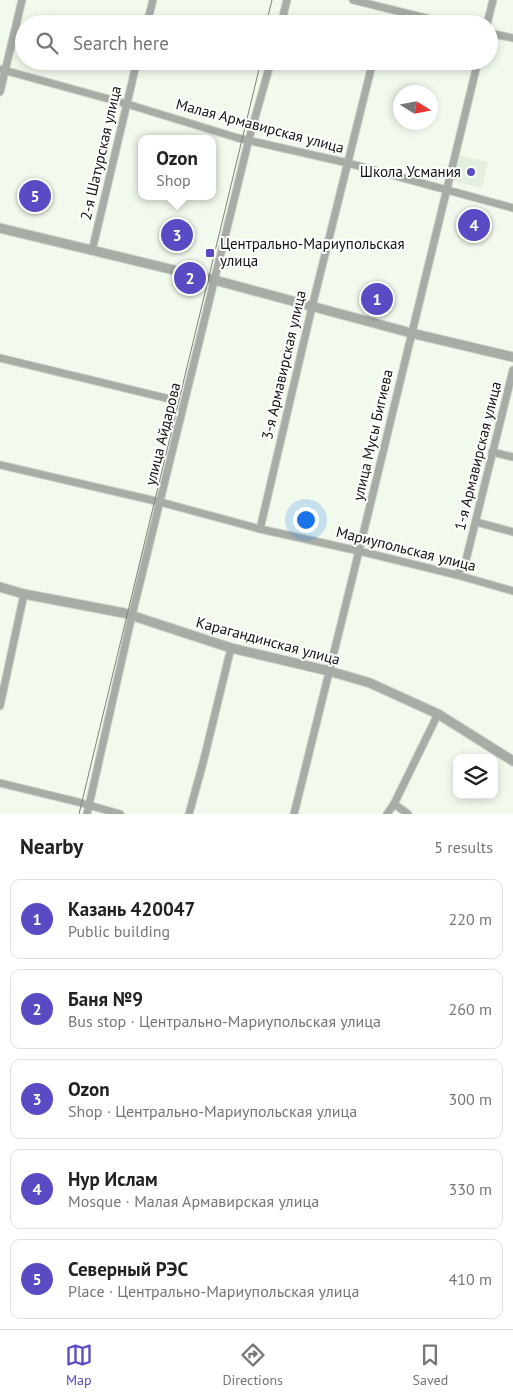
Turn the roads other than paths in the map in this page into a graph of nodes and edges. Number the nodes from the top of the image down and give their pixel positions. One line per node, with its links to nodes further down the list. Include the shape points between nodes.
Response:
1 (22, 0): 6 (street)
2 (153, 0): 7 (street)
3 (287, 0): 8 (street)
4 (353, 0): 9 (street)
5 (493, 0): 10 (street)
6 (18, 15)
7 (149, 15)
8 (283, 15)
9 (414, 15)
10 (489, 15)
11 (15, 26): 14 (street)
12 (498, 35): 13 (street)
13 (513, 38)
14 (3, 70): 19 (street); 20 (street, Малая Армавирская улица)
15 (135, 70): 20 (street, 2-я Шатурская улица)
16 (268, 70): 21 (street, улица Айдарова)
17 (371, 70): 22 (street, 3-я Армавирская улица)
18 (476, 70): 23 (street, улица Мусы Бигиева)
19 (0, 92)
20 (127, 104): 21 (street, Малая Армавирская улица); 26 (street, 2-я Шатурская улица)
21 (249, 139): 22 (street, Малая Армавирская улица); 27 (street, улица Айдарова)
22 (348, 163): 23 (street, Малая Армавирская улица); 28 (street, 3-я Армавирская улица)
23 (447, 190): 24 (street, Малая Армавирская улица); 29 (street, улица Мусы Бигиева)
24 (513, 208)
25 (0, 228): 26 (street)
26 (92, 251): 27 (street)
27 (215, 281): 28 (street); 37 (street, улица Айдарова)
28 (312, 307): 29 (street); 39 (street, 3-я Армавирская улица)
29 (412, 333): 30 (street); 41 (street, улица Мусы Бигиева)
30 (513, 357)
31 (0, 358): 33 (street)
32 (513, 370): 34 (street, 1-я Армавирская улица)
33 (174, 400)
34 (492, 452): 35 (street); 38 (street, 1-я Армавирская улица)
35 (513, 457)
36 (0, 465): 37 (street, Мариупольская улица)
37 (160, 502): 39 (street, Мариупольская улица); 46 (street, улица Айдарова)
38 (476, 522): 40 (street); 42 (street, 1-я Армавирская улица, via 466,560)
39 (260, 529): 41 (street, Мариупольская улица)
40 (513, 532)
41 (359, 551): 42 (street, Мариупольская улица); 48 (street, улица Мусы Бигиева)
42 (457, 575): 44 (street, Мариупольская улица)
43 (0, 587): 45 (street, Карагандинская улица)
44 (513, 591)
45 (24, 594): 46 (street, Карагандинская улица); 49 (street)
46 (132, 616): 47 (street, Карагандинская улица); 54 (street, улица Айдарова)
47 (231, 648): 48 (street, Карагандинская улица); 57 (street)
48 (329, 671): 50 (street, Карагандинская улица, via 370,683); 58 (street, улица Мусы Бигиева)
49 (0, 706)
50 (438, 714): 51 (street, Карагандинская улица); 53 (street)
51 (513, 761)
52 (0, 783): 54 (street)
53 (394, 804): 59 (street); 60 (street)
54 (89, 805): 55 (street, улица Айдарова); 56 (street)
55 (87, 814)
56 (120, 814)
57 (189, 814)
58 (294, 814)
59 (387, 814)
60 (408, 814)

